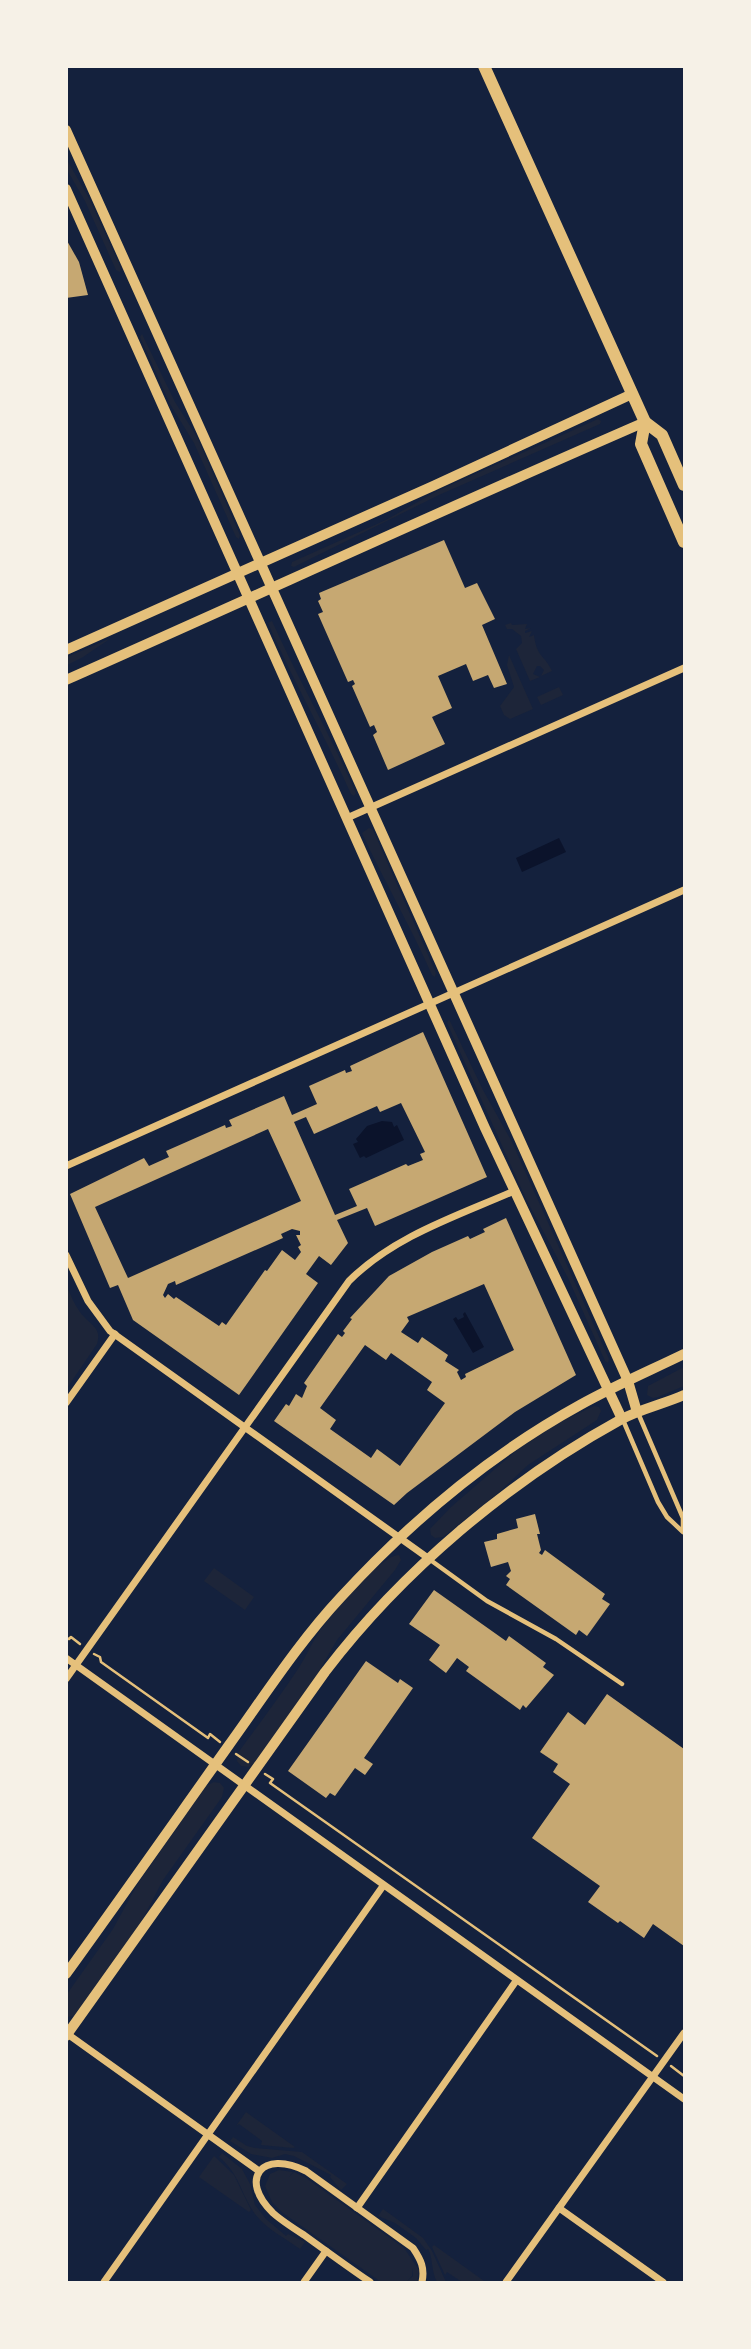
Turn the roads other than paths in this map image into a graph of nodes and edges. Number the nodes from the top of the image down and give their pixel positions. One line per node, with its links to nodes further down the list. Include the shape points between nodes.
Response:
1 (484, 66): 4 (main road)
2 (66, 130): 8 (street)
3 (66, 189): 9 (street)
4 (632, 394): 5 (main road); 8 (street)
5 (645, 422): 6 (main road, via 662,435); 7 (main road, via 641,444); 10 (street)
6 (684, 485)
7 (684, 542)
8 (261, 563): 9 (street); 10 (street)
9 (238, 573): 11 (street); 12 (street)
10 (273, 588): 11 (street); 15 (street)
11 (250, 599): 14 (street); 16 (street)
12 (66, 650)
13 (684, 668): 15 (street)
14 (66, 680)
15 (371, 807): 16 (street); 18 (street)
16 (347, 818): 19 (street)
17 (684, 890): 18 (street)
18 (455, 993): 19 (street); 25 (street)
19 (430, 1004): 20 (street); 21 (street)
20 (66, 1166)
21 (514, 1191): 26 (street); 31 (street, via 396,1244 363,1266)
22 (66, 1255): 23 (street, via 88,1301)
23 (115, 1334): 28 (street); 31 (street)
24 (684, 1354): 25 (street)
25 (628, 1381): 26 (street); 29 (street)
26 (608, 1391): 30 (street); 32 (street, via 512,1447)
27 (684, 1395): 29 (street)
28 (66, 1403)
29 (637, 1412): 30 (street); 30 (lane, via 683,1518 683,1532 658,1502)
30 (622, 1419): 33 (street, via 517,1486)
31 (244, 1428): 32 (street); 35 (street)
32 (401, 1538): 33 (street); 38 (street, via 326,1613)
33 (428, 1558): 37 (lane, via 487,1601 556,1639); 39 (street, via 342,1649)
34 (66, 1658): 35 (street)
35 (76, 1665): 36 (street); 38 (street)
36 (66, 1679)
37 (622, 1684)
38 (216, 1764): 39 (street); 41 (street)
39 (245, 1785): 40 (street); 44 (street)
40 (383, 1886): 42 (street); 47 (street)
41 (66, 1974)
42 (516, 1981): 45 (street); 49 (street)
43 (684, 2033): 45 (street)
44 (67, 2034): 47 (street)
45 (653, 2077): 46 (street); 50 (street)
46 (684, 2099)
47 (209, 2135): 48 (street); 52 (street)
48 (259, 2171): 49 (street, via 266,2164 290,2164); 51 (street, via 257,2189 268,2208)
49 (357, 2208): 55 (street, via 413,2248 425,2272)
50 (559, 2208): 56 (street); 57 (street)
51 (326, 2251): 53 (street); 54 (street)
52 (104, 2283)
53 (304, 2283)
54 (370, 2283)
55 (422, 2283)
56 (506, 2283)
57 (663, 2283)

